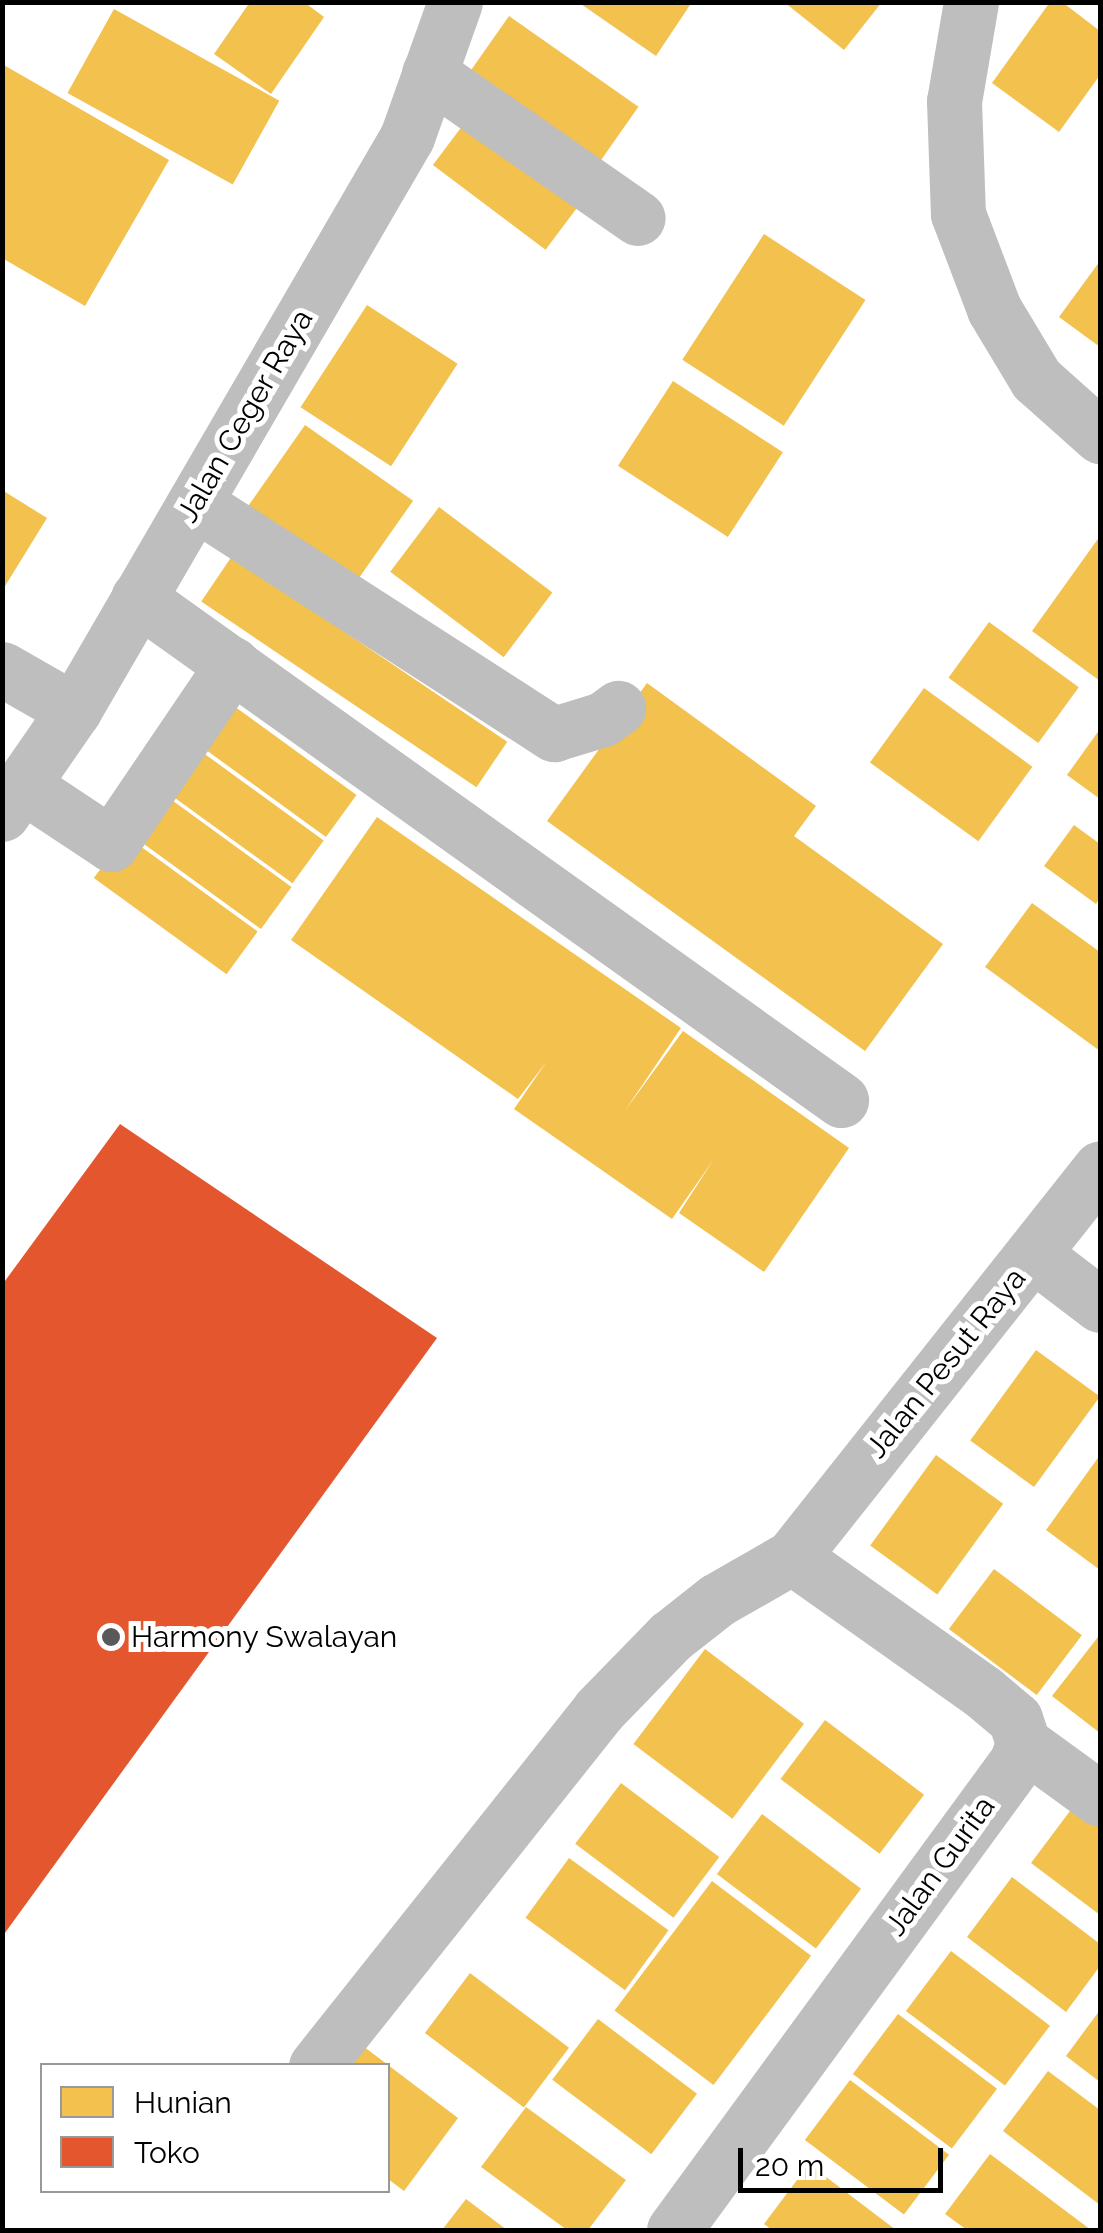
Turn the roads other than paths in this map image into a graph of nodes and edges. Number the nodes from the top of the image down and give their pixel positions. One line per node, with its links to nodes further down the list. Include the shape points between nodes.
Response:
1 (454, 2): 3 (street, Jalan Ceger Raya)
2 (972, 2): 5 (street, via 954,101 958,214 994,309 1036,379)
3 (430, 74): 4 (street); 6 (street, Jalan Ceger Raya, via 407,137)
4 (638, 218)
5 (1100, 436)
6 (195, 502): 7 (street, Jalan Ceger Raya); 10 (street, via 554,734)
7 (138, 598): 8 (street); 11 (street, Jalan Ceger Raya)
8 (232, 664): 12 (street, via 111,844); 13 (street)
9 (2, 669): 11 (street)
10 (618, 708)
11 (74, 710): 12 (street, Jalan Ceger Raya)
12 (12, 799)
13 (841, 1100)
14 (1100, 1168): 15 (street, Jalan Pesut Raya)
15 (1033, 1254): 16 (street); 17 (street, Jalan Pesut Raya)
16 (1100, 1304)
17 (792, 1557): 18 (street, via 983,1692 1016,1719); 20 (street, via 717,1600 670,1637 599,1710)
18 (1023, 1743): 19 (street); 21 (street, Jalan Gurita, via 1017,1761)
19 (1100, 1799)
20 (318, 2063)
21 (674, 2230)

